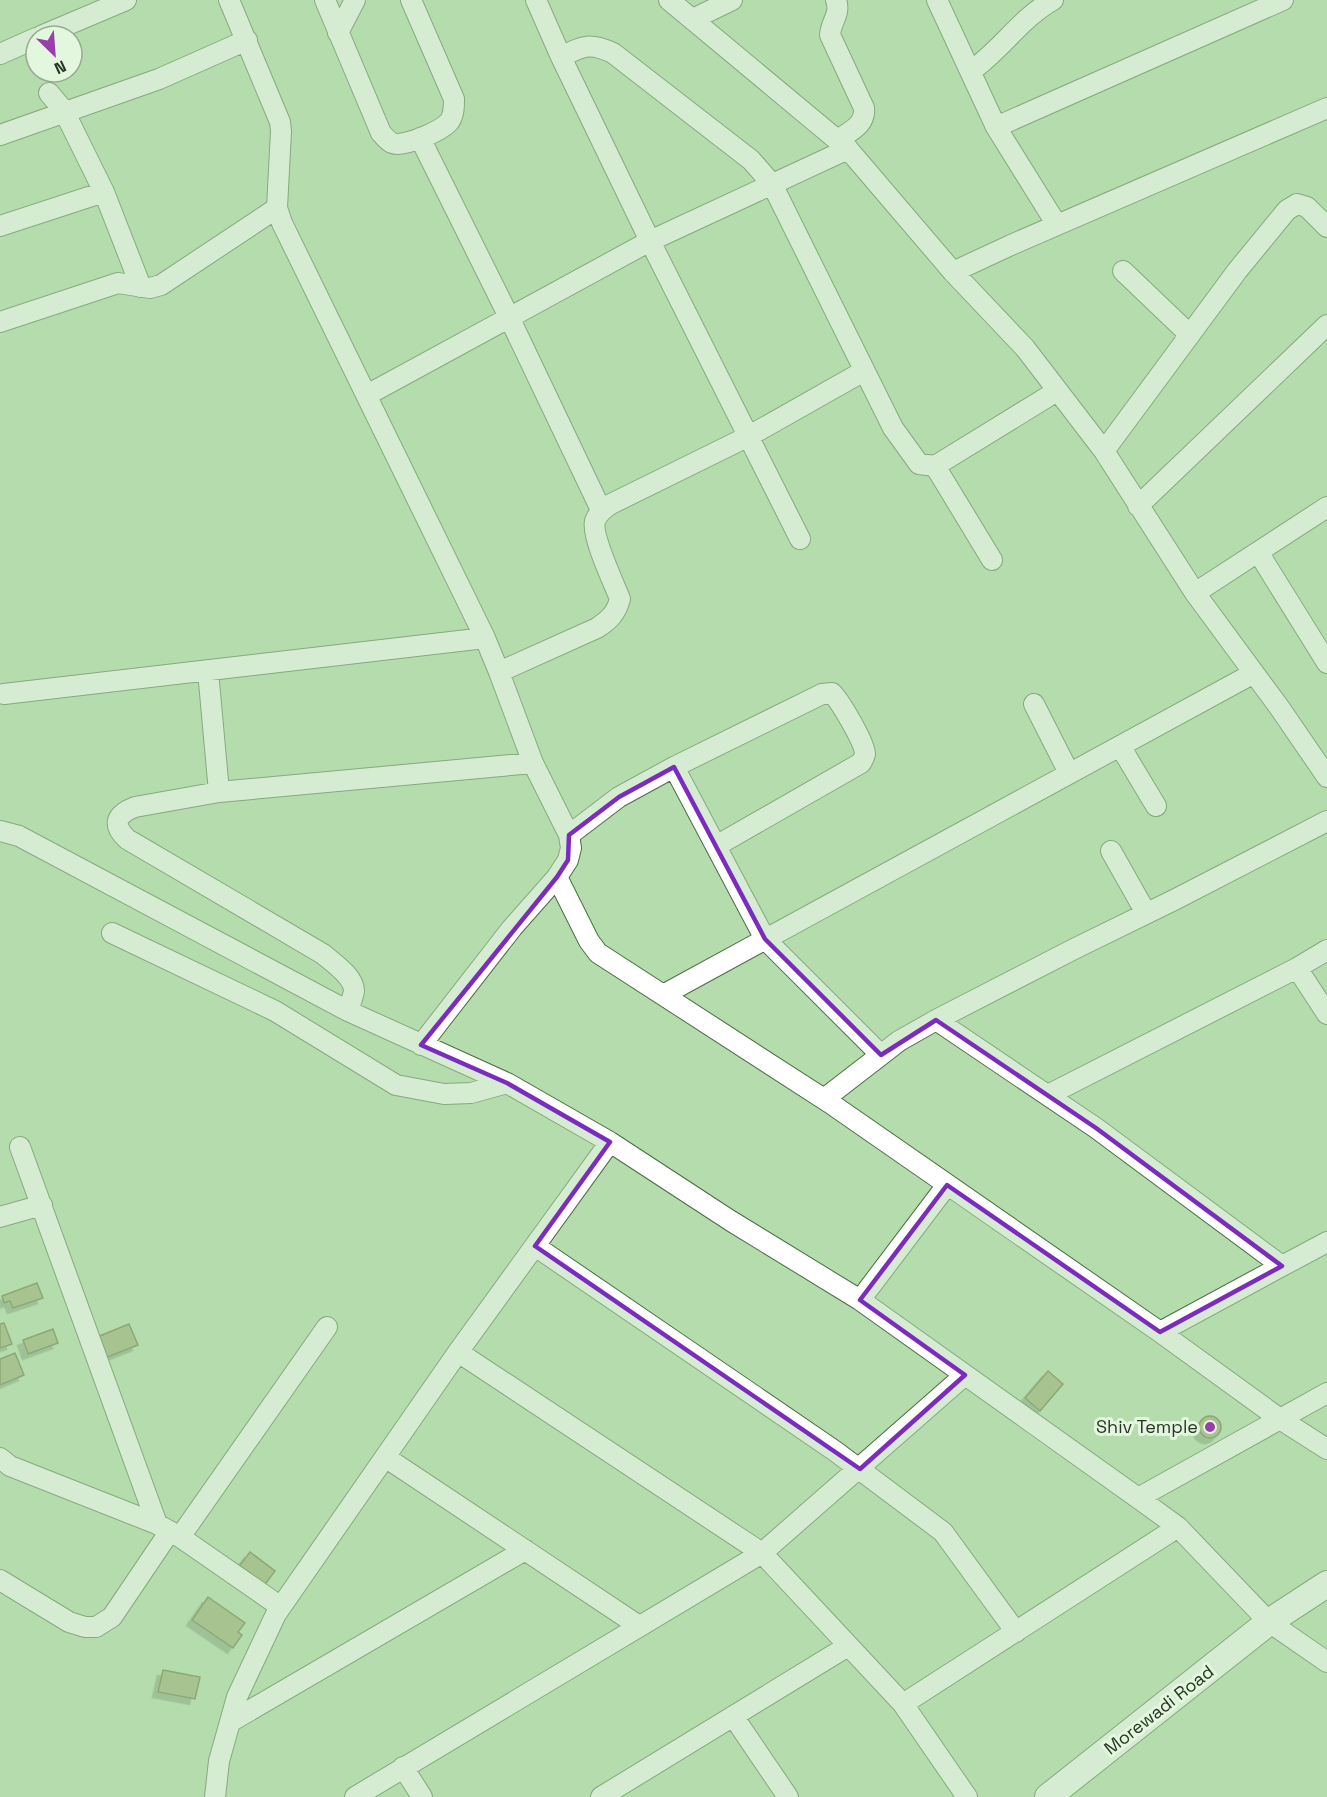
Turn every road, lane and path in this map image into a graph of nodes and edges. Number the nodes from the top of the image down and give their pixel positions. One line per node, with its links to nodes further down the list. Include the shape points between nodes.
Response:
1 (126, 0): 14 (street)
2 (229, 0): 16 (street)
3 (325, 0): 15 (street)
4 (355, 0): 15 (street)
5 (411, 0): 26 (street, via 454,99 450,121)
6 (536, 0): 19 (street)
7 (669, 0): 13 (street)
8 (732, 0): 13 (street)
9 (836, 0): 27 (street, via 838,14 830,27 831,42 865,116)
10 (937, 0): 20 (street)
11 (1053, 0): 20 (street, via 1028,17)
12 (1283, 0): 24 (street)
13 (693, 18): 27 (street)
14 (69, 24)
15 (338, 33): 26 (street, via 381,133 390,142 400,144)
16 (247, 40): 23 (street, via 159,79); 30 (street, via 280,122)
17 (24, 43): 18 (street)
18 (0, 54)
19 (561, 57): 28 (street, via 582,46 597,46 612,53 751,160); 34 (street)
20 (971, 71): 24 (street)
21 (49, 93): 23 (street)
22 (1327, 108): 31 (street)
23 (64, 111): 25 (street); 29 (street)
24 (996, 127): 31 (street)
25 (0, 135)
26 (420, 138): 38 (street)
27 (843, 144): 28 (street); 36 (street)
28 (772, 184): 34 (street); 42 (street)
29 (104, 192): 32 (street); 37 (street)
30 (277, 208): 37 (street, via 161,285); 44 (street)
31 (1057, 225): 36 (street)
32 (0, 226)
33 (1327, 227): 41 (street, via 1307,207 1297,204 1287,210)
34 (650, 241): 38 (street); 45 (street)
35 (1124, 271): 41 (street)
36 (953, 272): 43 (street, via 1025,348)
37 (141, 287): 39 (street, via 118,283)
38 (509, 317): 44 (street); 49 (street)
39 (0, 322)
40 (1327, 325): 48 (street)
41 (1190, 336): 46 (street)
42 (864, 370): 45 (street); 47 (street, via 893,428 919,464)
43 (1058, 391): 46 (street); 47 (street)
44 (367, 395): 55 (street)
45 (749, 436): 49 (street); 51 (street)
46 (1104, 451): 48 (street)
47 (935, 466): 53 (street)
48 (1138, 506): 54 (street)
49 (601, 510): 58 (street, via 595,534 620,599 617,610 597,628)
50 (1326, 510): 52 (street)
51 (800, 539)
52 (1258, 552): 54 (street); 56 (street)
53 (992, 560)
54 (1195, 593): 59 (street)
55 (485, 638): 57 (street); 58 (street)
56 (1327, 663)
57 (208, 671): 60 (street); 67 (street)
58 (500, 672): 63 (street)
59 (1254, 673): 62 (street); 65 (street)
60 (4, 694)
61 (1034, 704): 66 (street)
62 (1120, 746): 66 (street); 68 (street)
63 (533, 763): 67 (street); 71 (street)
64 (674, 767): 71 (street, via 619,797); 72 (street); 72 (street, via 822,694 832,693 839,700 862,744 865,754 861,763)
65 (1325, 771)
66 (1070, 773): 77 (street)
67 (219, 792): 81 (street, via 135,807 119,816 118,825 128,839 323,954 352,983 354,992)
68 (1156, 806)
69 (1327, 821): 75 (street)
70 (0, 831): 81 (street, via 19,836)
71 (569, 835): 74 (street, via 568,860)
72 (716, 846): 77 (street)
73 (1111, 851): 75 (street)
74 (557, 877): 80 (street, via 598,952); 84 (street)
75 (1146, 914): 83 (street)
76 (112, 933): 86 (street, via 275,1011 396,1085 444,1094 471,1093)
77 (765, 939): 80 (street); 85 (street)
78 (1327, 950): 79 (street)
79 (1297, 968): 82 (street); 87 (street)
80 (663, 994): 88 (street)
81 (348, 1011): 84 (street)
82 (1327, 1014)
83 (936, 1020): 85 (street); 87 (street)
84 (421, 1045): 86 (street)
85 (881, 1055): 88 (street)
86 (507, 1083): 89 (street)
87 (1048, 1095): 96 (street)
88 (824, 1099): 91 (street)
89 (610, 1142): 95 (street); 97 (street)
90 (20, 1148): 92 (street)
91 (947, 1185): 97 (street); 99 (street)
92 (42, 1205): 93 (street); 110 (street)
93 (0, 1217)
94 (1327, 1242): 96 (street)
95 (535, 1246): 100 (street); 107 (street)
96 (1282, 1266): 99 (street)
97 (860, 1300): 101 (street)
98 (327, 1327): 110 (street)
99 (1160, 1332): 103 (street)
100 (458, 1352): 105 (street); 112 (street)
101 (965, 1376): 107 (street); 108 (street)
102 (1327, 1393): 103 (street)
103 (1280, 1419): 104 (street); 108 (street)
104 (1327, 1449)
105 (385, 1457): 111 (street); 115 (street)
106 (0, 1458): 110 (street, via 10,1466)
107 (860, 1469): 112 (street); 118 (street, via 943,1532)
108 (1138, 1498): 109 (street)
109 (1178, 1527): 116 (street); 118 (street)
110 (169, 1530): 113 (street, via 112,1617 96,1627 69,1622); 115 (street)
111 (525, 1550): 117 (street); 123 (street)
112 (762, 1553): 117 (street); 119 (street)
113 (0, 1580)
114 (1327, 1584): 116 (main road, Morewadi Road)
115 (281, 1606): 123 (street, via 237,1697)
116 (1269, 1622): 120 (street); 131 (main road, Morewadi Road)
117 (639, 1626): 124 (street)
118 (1016, 1632): 121 (street)
119 (848, 1646): 121 (street); 122 (street)
120 (1327, 1662)
121 (903, 1704): 130 (street)
122 (733, 1716): 128 (street); 129 (street)
123 (230, 1722): 125 (street, via 219,1761)
124 (404, 1767): 126 (street); 127 (street)
125 (215, 1797)
126 (355, 1797)
127 (422, 1797)
128 (601, 1797)
129 (788, 1797)
130 (967, 1797)
131 (1048, 1797)

